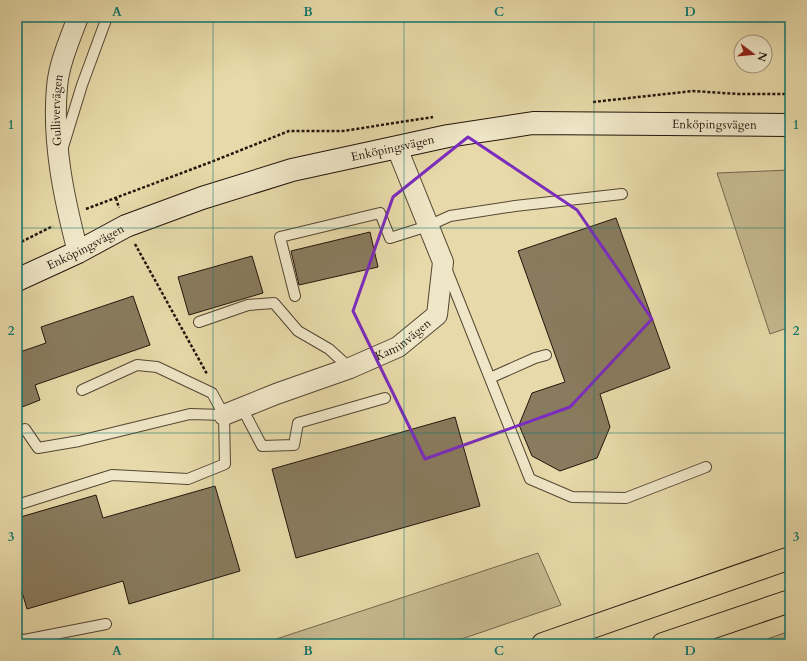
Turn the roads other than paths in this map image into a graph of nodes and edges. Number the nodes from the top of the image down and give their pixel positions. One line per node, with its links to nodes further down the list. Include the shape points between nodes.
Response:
1 (78, 17): 5 (street, Gullivervägen, via 66,49 57,86 56,133)
2 (106, 17): 5 (lane, via 82,84)
3 (790, 126): 4 (street, Enköpingsvägen, via 534,123 448,136)
4 (397, 148): 7 (street, Kaminvägen); 8 (street, Enköpingsvägen, via 292,170 202,198 126,226)
5 (60, 158): 8 (street, Gullivervägen, via 69,218)
6 (622, 194): 7 (lane, via 450,216)
7 (428, 226): 9 (street, Kaminvägen); 11 (lane, via 390,238 380,213 280,237)
8 (78, 252): 10 (street, Enköpingsvägen)
9 (443, 262): 14 (street, Kaminvägen, via 437,315 398,347); 15 (lane)
10 (17, 280)
11 (295, 296)
12 (199, 322): 14 (lane, via 248,305 274,303 298,331 329,349)
13 (546, 355): 15 (lane)
14 (350, 368): 18 (street, Kaminvägen)
15 (490, 378): 20 (lane, via 530,479 572,497 626,498)
16 (82, 390): 18 (lane, via 137,365 157,367 212,393)
17 (385, 398): 18 (lane, via 298,424 294,445 262,446)
18 (233, 411): 19 (lane, via 190,414 79,441 38,448 25,429); 21 (lane, via 226,464 188,479 112,475)
19 (17, 431)
20 (706, 467)
21 (17, 505)
22 (790, 558): 26 (highway)
23 (790, 601): 27 (highway)
24 (106, 624): 25 (lane, via 19,641)
25 (17, 635)
26 (543, 644)
27 (663, 644)

